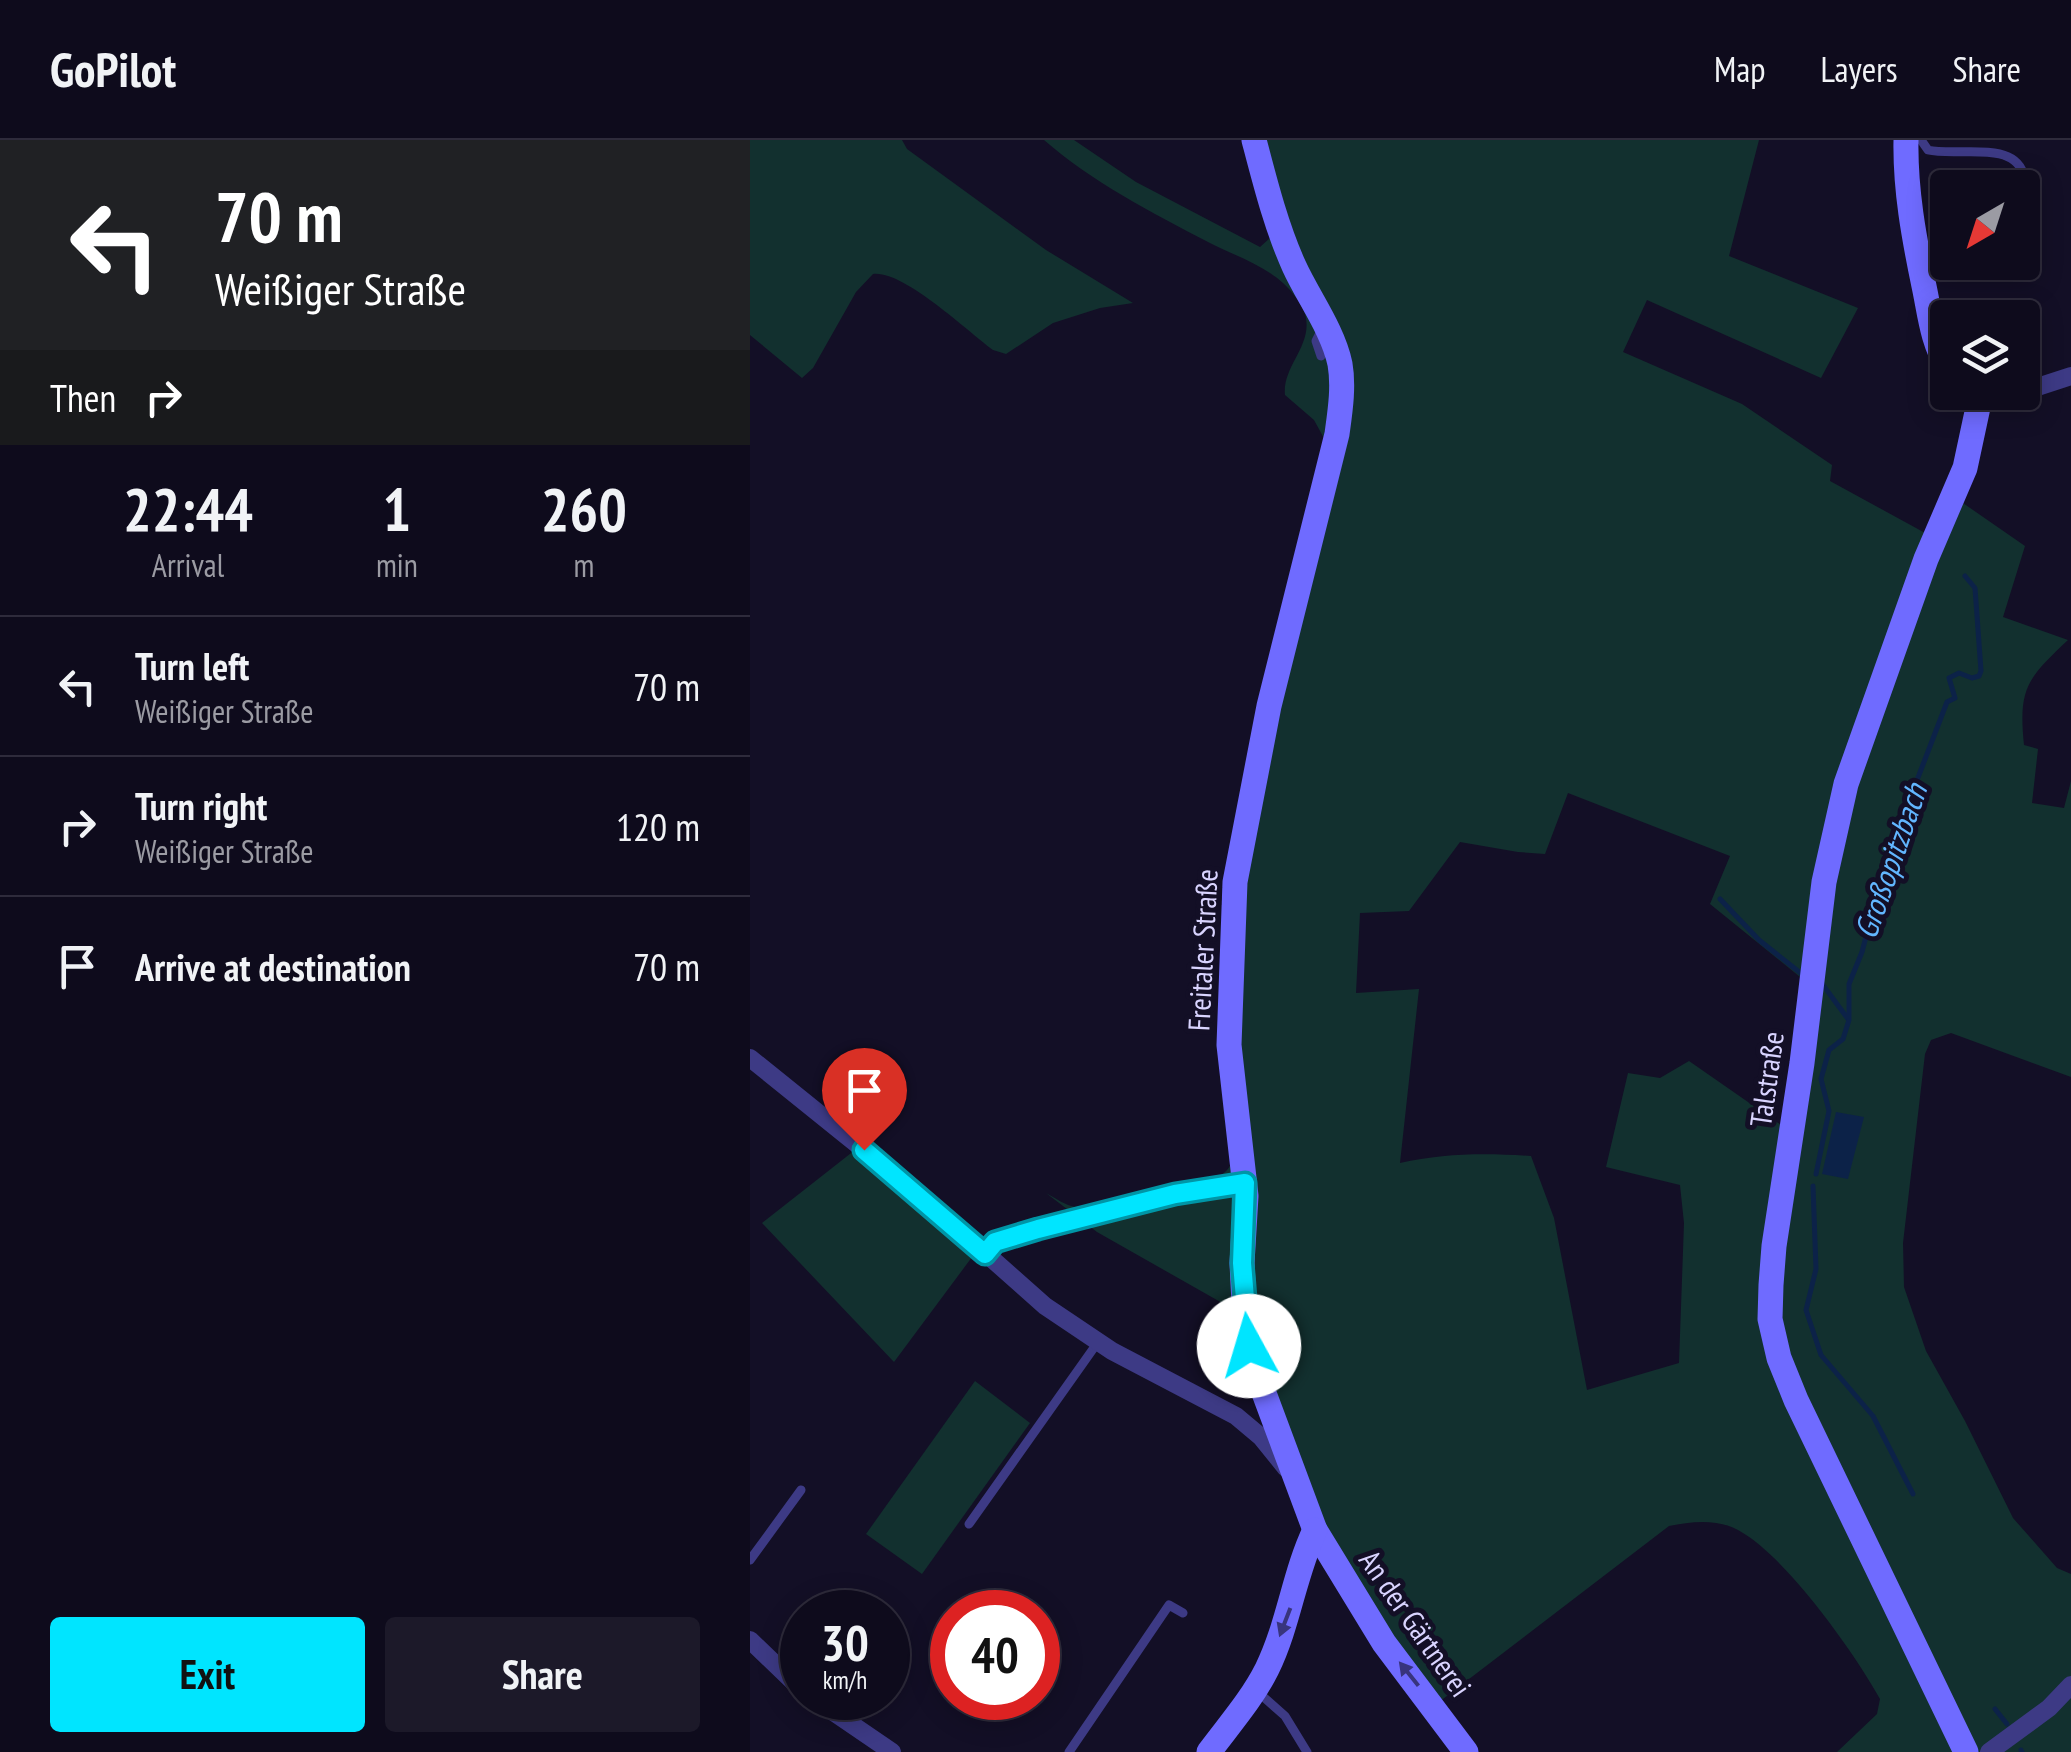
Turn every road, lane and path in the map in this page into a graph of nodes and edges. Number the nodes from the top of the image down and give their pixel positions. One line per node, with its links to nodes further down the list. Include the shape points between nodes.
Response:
1 (1254, 140): 6 (street, Freitaler Straße, via 1291,260)
2 (1906, 140): 5 (street, via 1905,174)
3 (1921, 140): 4 (lane, via 1939,153 2010,153)
4 (2022, 170)
5 (1930, 316)
6 (1324, 326): 7 (lane, via 1316,341); 12 (street, Freitaler Straße, via 1340,366 1337,434 1269,706 1235,882 1229,1045)
7 (1321, 356)
8 (2071, 376): 9 (street)
9 (2040, 386)
10 (1973, 410): 31 (street, Talstraße, via 1965,468 1846,784 1824,882 1770,1319 1796,1400)
11 (750, 1058): 13 (street)
12 (1245, 1183): 13 (street, via 1038,1229 995,1242); 15 (street, Freitaler Straße, via 1245,1323)
13 (985, 1254): 14 (street)
14 (1098, 1342): 15 (street, via 1236,1416 1286,1468); 17 (lane)
15 (1292, 1466): 18 (street, Freitaler Straße)
16 (801, 1490): 19 (lane)
17 (969, 1524)
18 (1315, 1530): 24 (street, one-way to 24, via 1284,1627); 30 (street, An der Gärtnerei, one-way to 18, via 1384,1644)
19 (750, 1560)
20 (1183, 1613): 27 (lane, via 1170,1604)
21 (750, 1640): 22 (street)
22 (780, 1669)
23 (2071, 1686): 32 (street)
24 (1254, 1689): 28 (street); 29 (lane, via 1285,1716)
25 (845, 1720): 26 (street)
26 (892, 1752)
27 (1069, 1752)
28 (1209, 1752)
29 (1308, 1752)
30 (1466, 1752)
31 (1966, 1752)
32 (1989, 1752)

